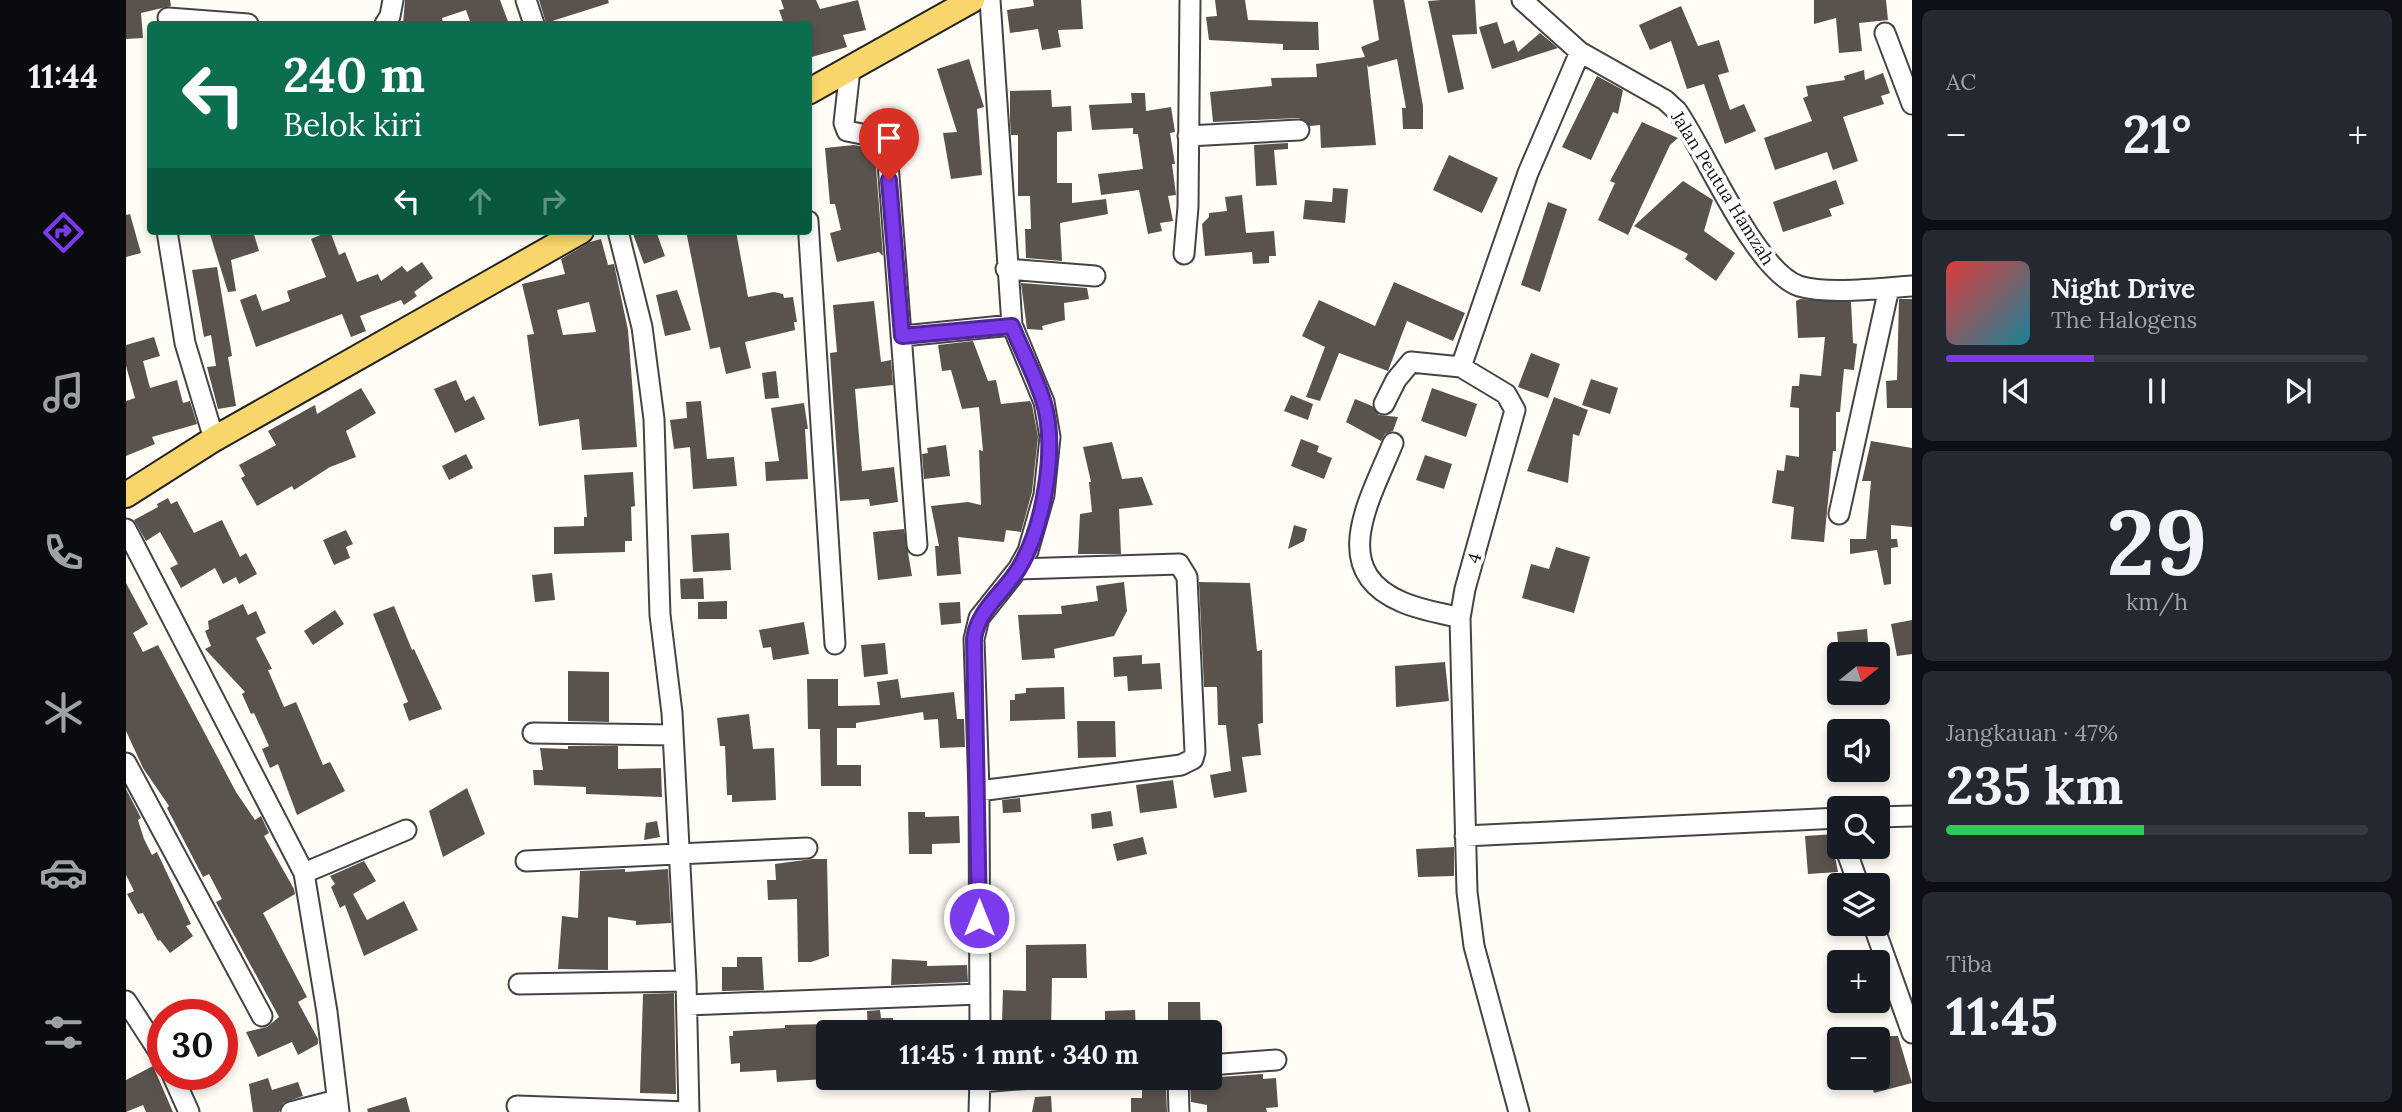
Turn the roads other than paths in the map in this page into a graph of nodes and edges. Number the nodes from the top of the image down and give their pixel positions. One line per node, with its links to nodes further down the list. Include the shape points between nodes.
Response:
1 (393, 0): 9 (street)
2 (526, 0): 10 (street)
3 (972, 0): 13 (main road)
4 (990, 0): 23 (street)
5 (1190, 0): 17 (street)
6 (1522, 0): 12 (street, Jalan Peutua Hamzah)
7 (168, 14): 8 (street)
8 (224, 21)
9 (387, 21)
10 (533, 21)
11 (1885, 33): 15 (street)
12 (1580, 52): 26 (street, Jalan Peutua Hamzah, via 1677,111 1762,253 1789,281 1802,287); 29 (street, via 1528,173)
13 (850, 69): 14 (main road); 28 (street, via 847,131 877,137 886,145)
14 (812, 90)
15 (1912, 104)
16 (1299, 130): 17 (street)
17 (1188, 135): 22 (street)
18 (168, 235): 31 (street, via 185,343)
19 (571, 235): 31 (main road)
20 (619, 235): 41 (street, via 642,327 654,419 660,615)
21 (809, 235): 39 (street)
22 (1184, 254)
23 (1006, 269): 24 (street); 27 (street)
24 (1095, 276)
25 (1912, 286): 26 (street, Jalan Peutua Hamzah)
26 (1889, 288): 34 (street)
27 (1012, 326): 28 (street); 37 (street, via 1044,402 1050,437 1044,495)
28 (902, 336): 36 (street)
29 (1461, 367): 30 (street, via 1411,362); 38 (street, 4, via 1506,394 1516,410)
30 (1384, 404)
31 (214, 439): 33 (main road)
32 (1393, 443): 38 (street, via 1360,530 1359,559 1375,585 1404,603)
33 (126, 495)
34 (1839, 514)
35 (126, 529): 52 (street)
36 (917, 545)
37 (1018, 569): 43 (street, via 975,627); 43 (street, via 1179,564 1187,578 1195,752 1193,759 1181,765)
38 (1460, 618): 48 (street, 4)
39 (835, 644)
40 (533, 733): 41 (street)
41 (673, 736): 50 (street)
42 (126, 763): 59 (street)
43 (979, 791): 56 (street)
44 (1912, 816): 45 (street)
45 (1890, 817)
46 (1827, 823): 48 (street)
47 (406, 830): 52 (street)
48 (1465, 836): 75 (street, 4, via 1475,946)
49 (807, 848): 50 (street)
50 (679, 854): 51 (street); 54 (street)
51 (526, 861)
52 (304, 873): 68 (street)
53 (1877, 936): 62 (street)
54 (686, 981): 55 (street); 58 (street)
55 (520, 984)
56 (980, 994): 58 (street); 60 (street)
57 (126, 1001): 61 (street)
58 (687, 1005): 72 (street)
59 (262, 1016)
60 (980, 1020)
61 (147, 1033)
62 (1912, 1033)
63 (1276, 1060): 64 (street)
64 (1222, 1064)
65 (179, 1090): 70 (street)
66 (980, 1090): 73 (street)
67 (1178, 1090): 74 (street)
68 (338, 1106): 71 (street)
69 (517, 1106): 72 (street)
70 (189, 1112)
71 (291, 1112)
72 (689, 1112)
73 (979, 1112)
74 (1179, 1112)
75 (1519, 1112)

